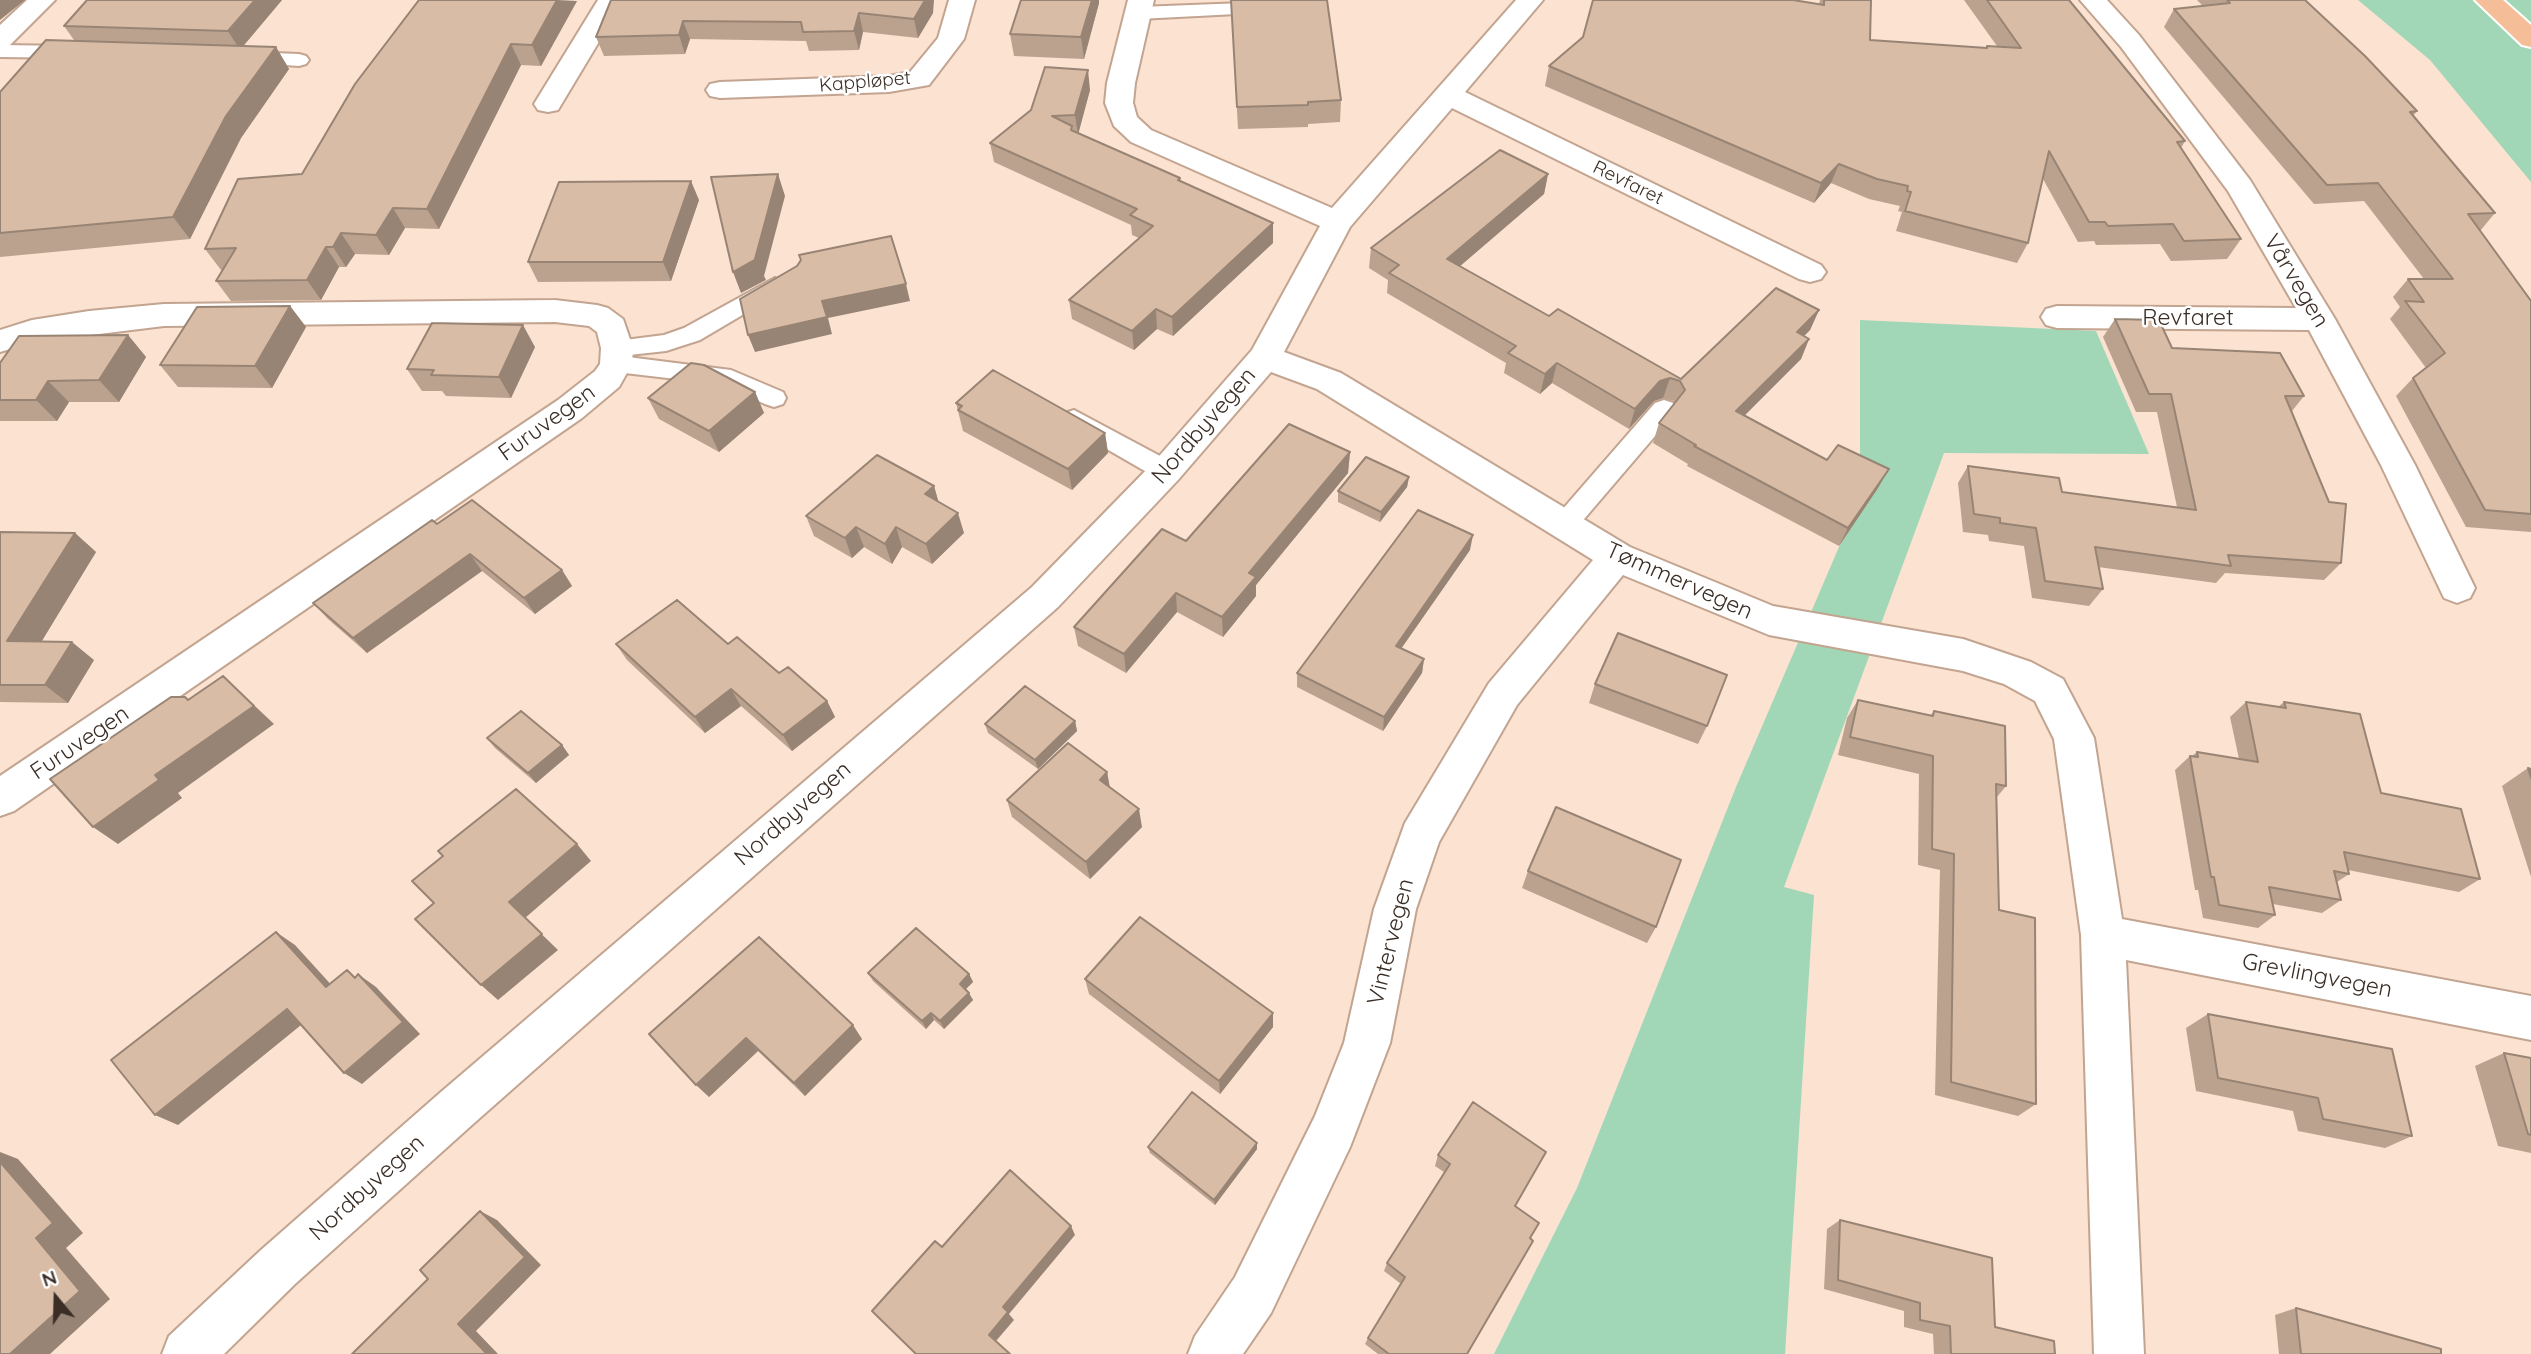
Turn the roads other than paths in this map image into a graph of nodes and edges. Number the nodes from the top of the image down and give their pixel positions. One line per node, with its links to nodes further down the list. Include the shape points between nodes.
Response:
1 (42, 0): 10 (street)
2 (611, 0): 17 (street)
3 (962, 0): 15 (street, Kappløpet, via 951,39 919,79)
4 (1530, 0): 16 (street, Nordbyvegen)
5 (2092, 0): 22 (street, Vårvegen, via 2130,41 2240,187)
6 (2488, 0): 9 (main road)
7 (1140, 6): 8 (lane); 18 (street, via 1121,83 1119,103 1124,120 1141,136)
8 (1289, 7)
9 (2531, 39)
10 (0, 40)
11 (0, 51): 12 (lane)
12 (92, 53)
13 (229, 57): 14 (lane)
14 (299, 60)
15 (720, 90)
16 (1446, 94): 18 (street, Nordbyvegen); 19 (street, Revfaret)
17 (548, 104)
18 (1337, 222): 25 (street, Nordbyvegen)
19 (1810, 272)
20 (793, 276): 24 (lane, via 692,334)
21 (2057, 317): 22 (street, Revfaret)
22 (2319, 319): 32 (street, Vårvegen)
23 (0, 341): 24 (street, via 89,321 164,316 555,311 597,316 612,327)
24 (617, 356): 26 (lane, via 723,376); 33 (street, Furuvegen, via 607,379 570,409)
25 (1265, 357): 29 (street, Nordbyvegen); 30 (street, Tømmervegen, via 1329,381)
26 (774, 398)
27 (1056, 409): 29 (lane)
28 (1664, 410): 30 (lane)
29 (1166, 471): 36 (street, Nordbyvegen, via 1045,597 536,1038)
30 (1564, 524): 31 (street, Tømmervegen)
31 (1617, 558): 34 (street, Tømmervegen, via 1769,620 1963,655 2017,673 2049,690 2074,738); 37 (street, Vintervegen, via 1503,694 1420,836 1395,909 1367,1043 1333,1130 1253,1295)
32 (2458, 588)
33 (0, 798)
34 (2103, 935): 35 (street, Grevlingvegen); 38 (street)
35 (2531, 1018)
36 (187, 1354)
37 (1213, 1354)
38 (2119, 1354)

